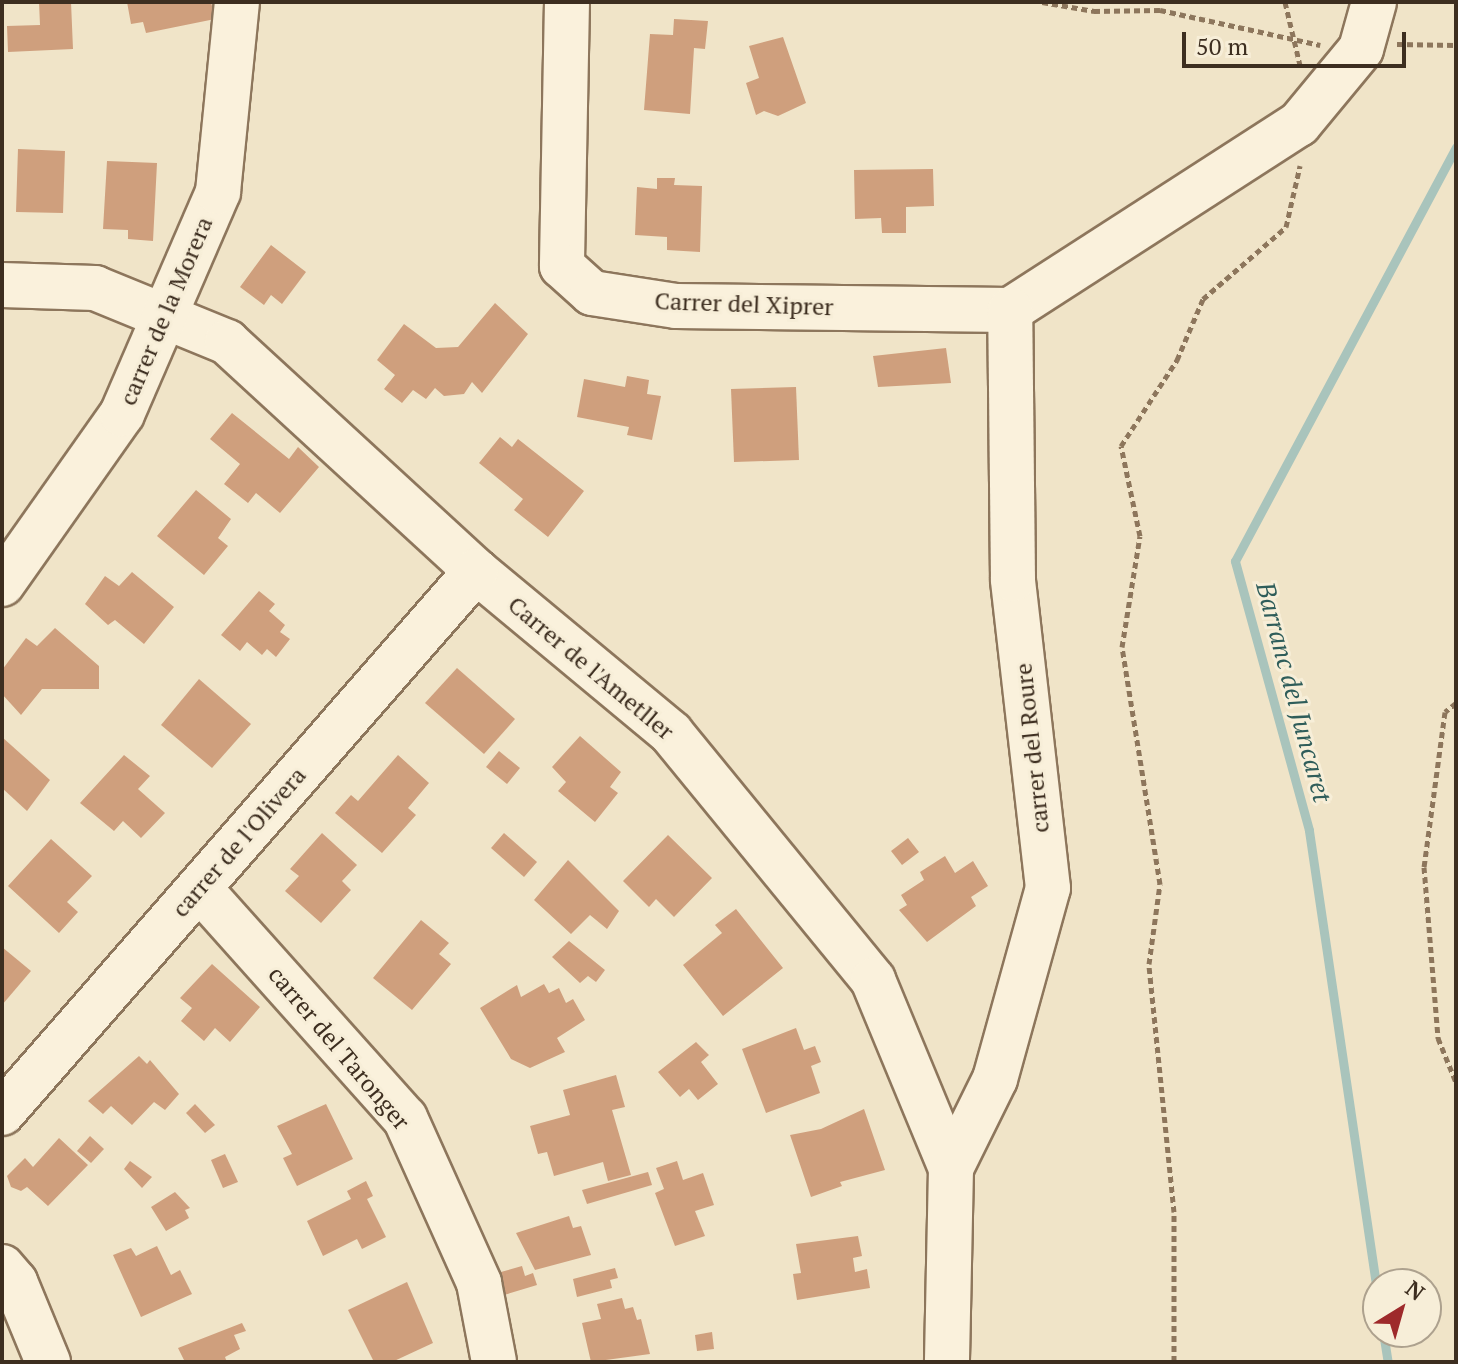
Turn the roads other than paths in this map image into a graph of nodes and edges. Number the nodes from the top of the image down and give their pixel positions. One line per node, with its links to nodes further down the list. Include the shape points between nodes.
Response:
1 (237, 2): 6 (street, carrer de la Morera, via 218,192)
2 (567, 2): 5 (street, Carrer del Xiprer, via 562,266 592,293 676,306)
3 (1374, 2): 5 (street, via 1361,49 1299,124)
4 (2, 285): 6 (street, Carrer de l'Ametller, via 95,288)
5 (1010, 310): 11 (street, carrer del Roure, via 1013,579 1048,888 995,1079)
6 (165, 317): 7 (street, Carrer de l'Ametller, via 227,342); 8 (street, carrer de la Morera, via 122,414)
7 (476, 571): 9 (street, carrer de l'Olivera); 11 (street, Carrer de l'Ametller, via 671,733 873,980)
8 (2, 584)
9 (199, 888): 10 (street, carrer de l'Olivera); 14 (street, carrer del Taronger, via 405,1118 479,1283)
10 (2, 1113)
11 (951, 1168): 15 (street, Carrer de l'Ametller)
12 (2, 1267): 13 (street, via 15,1282)
13 (48, 1362)
14 (494, 1362)
15 (947, 1362)

